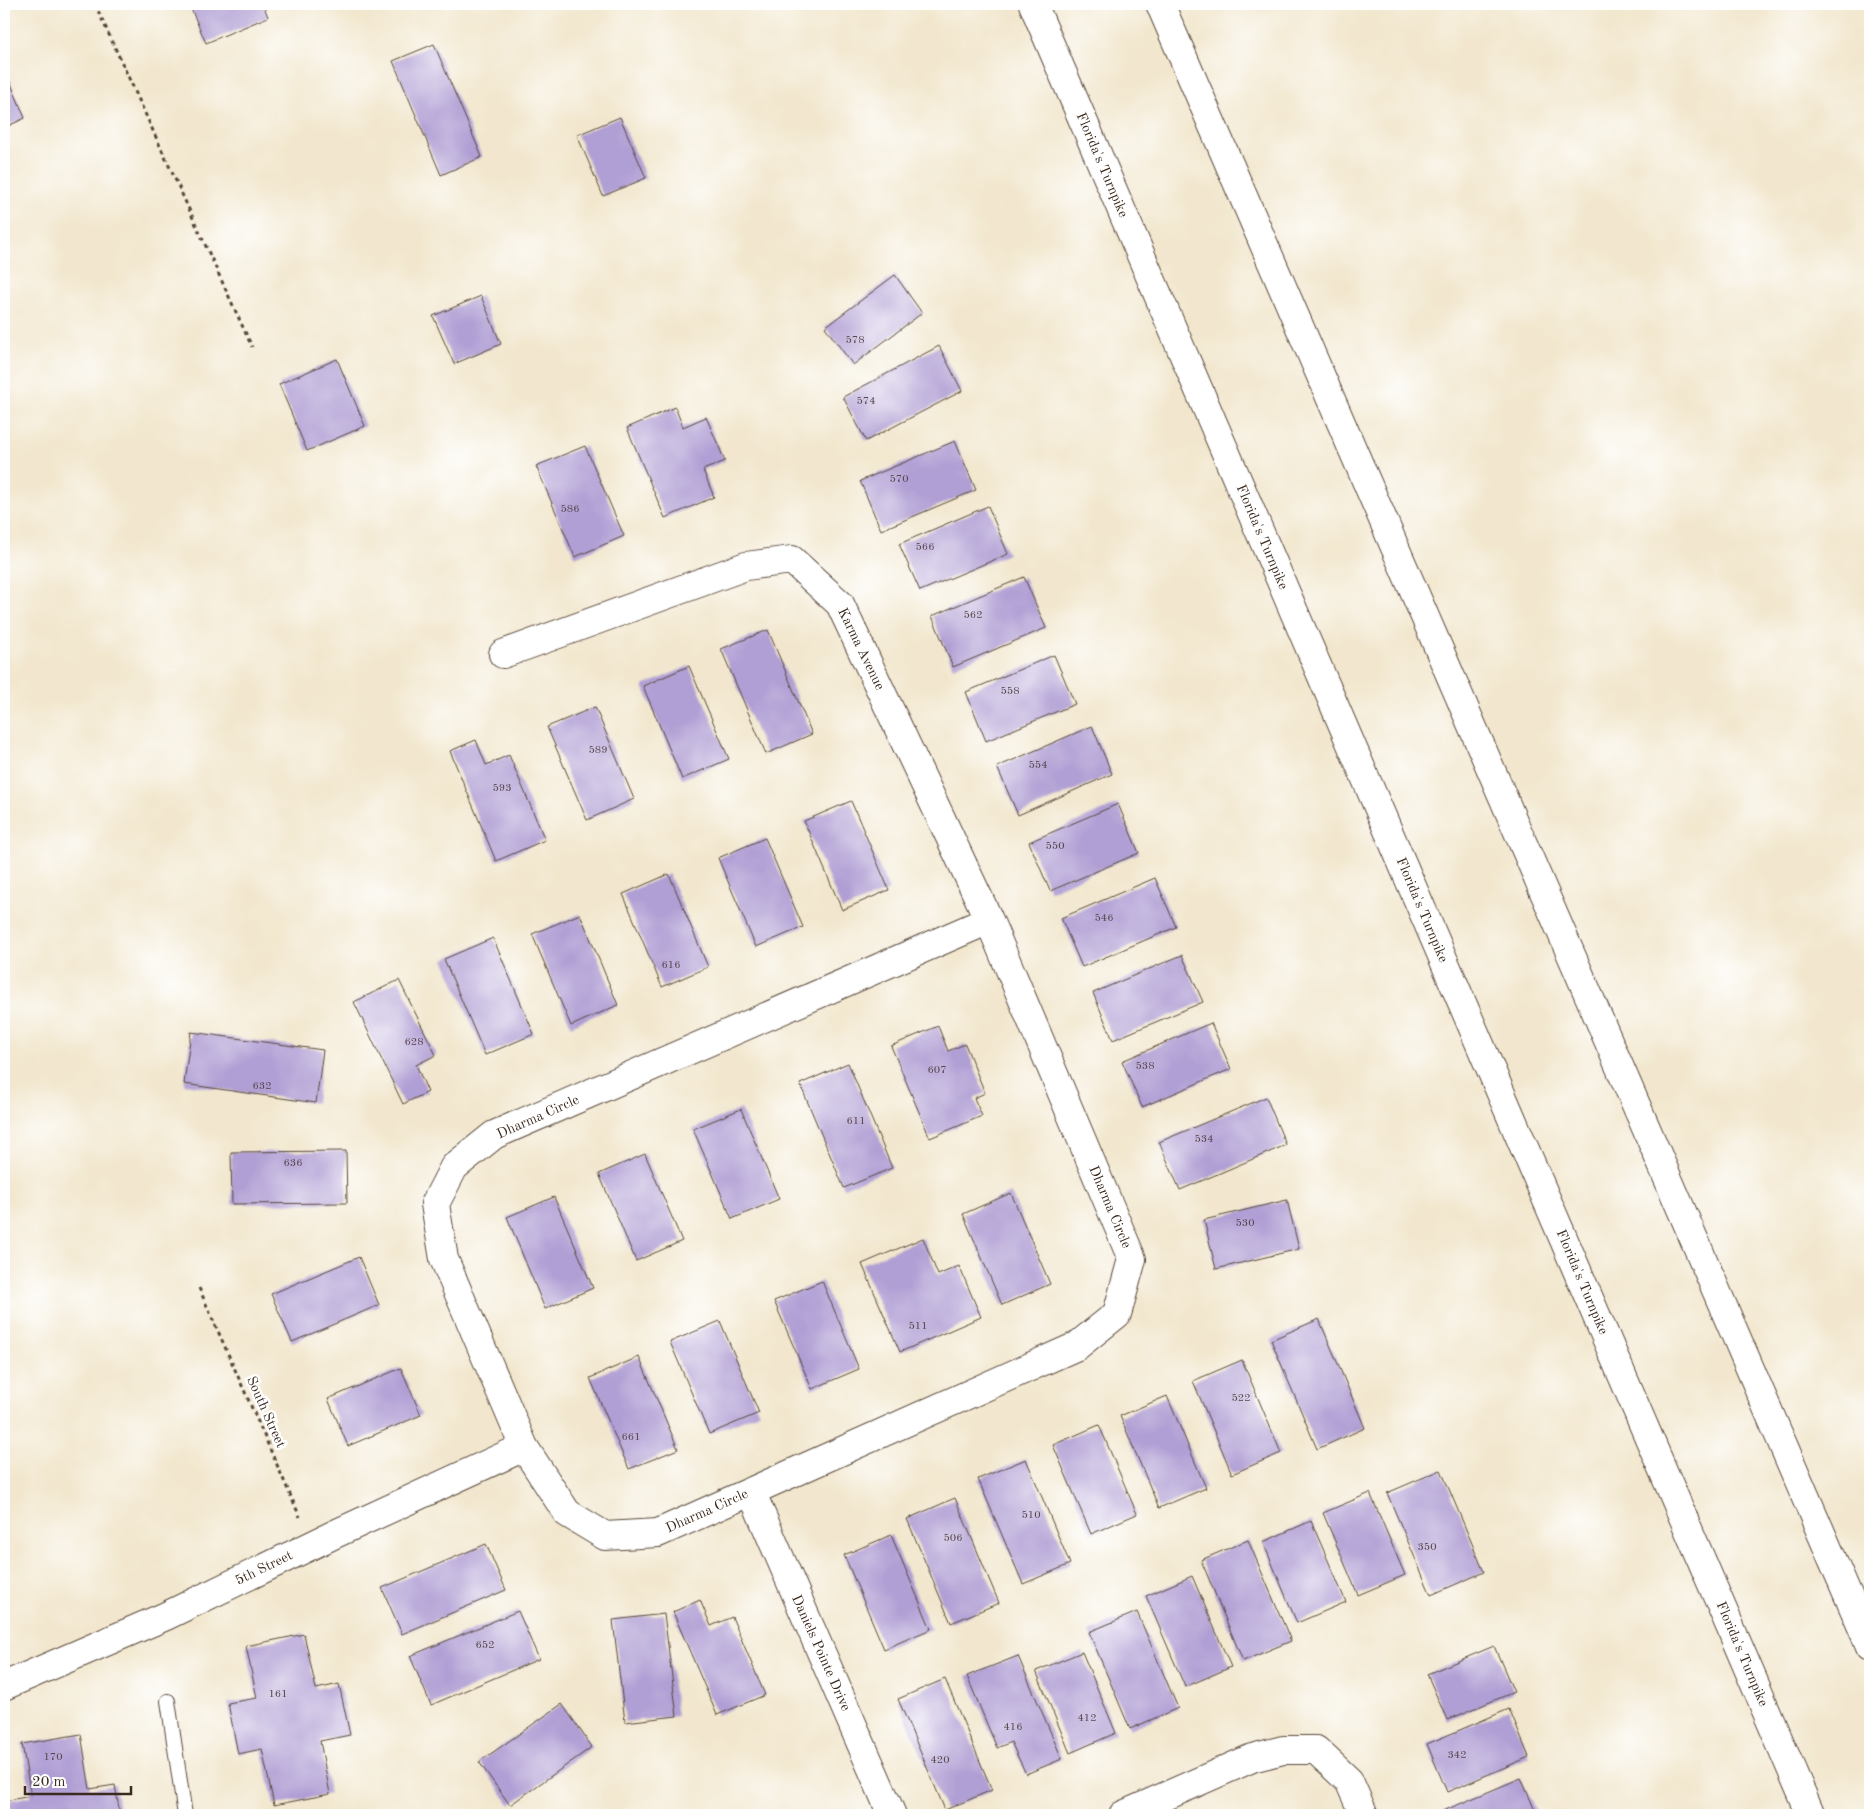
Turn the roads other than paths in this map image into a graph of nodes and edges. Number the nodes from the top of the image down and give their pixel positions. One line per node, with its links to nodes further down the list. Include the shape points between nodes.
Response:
1 (1033, 4): 14 (main road, Florida's Turnpike)
2 (1160, 4): 7 (main road)
3 (503, 654): 4 (main road, Karma Avenue, via 746,566 792,560 840,604)
4 (988, 920): 5 (main road, Dharma Circle, via 494,1135 454,1167 435,1204 444,1259); 6 (main road, Dharma Circle, via 1132,1259 1117,1314 1077,1346)
5 (524, 1447): 6 (main road, Dharma Circle, via 567,1513 605,1536 658,1533); 8 (main road, 5th Street, via 166,1616)
6 (751, 1491): 11 (main road, Daniels Pointe Drive)
7 (1870, 1646)
8 (4, 1686)
9 (168, 1701): 10 (lane)
10 (185, 1815)
11 (892, 1815)
12 (1123, 1815): 13 (main road, via 1252,1758 1283,1750 1316,1750 1349,1781)
13 (1364, 1815)
14 (1811, 1815)

